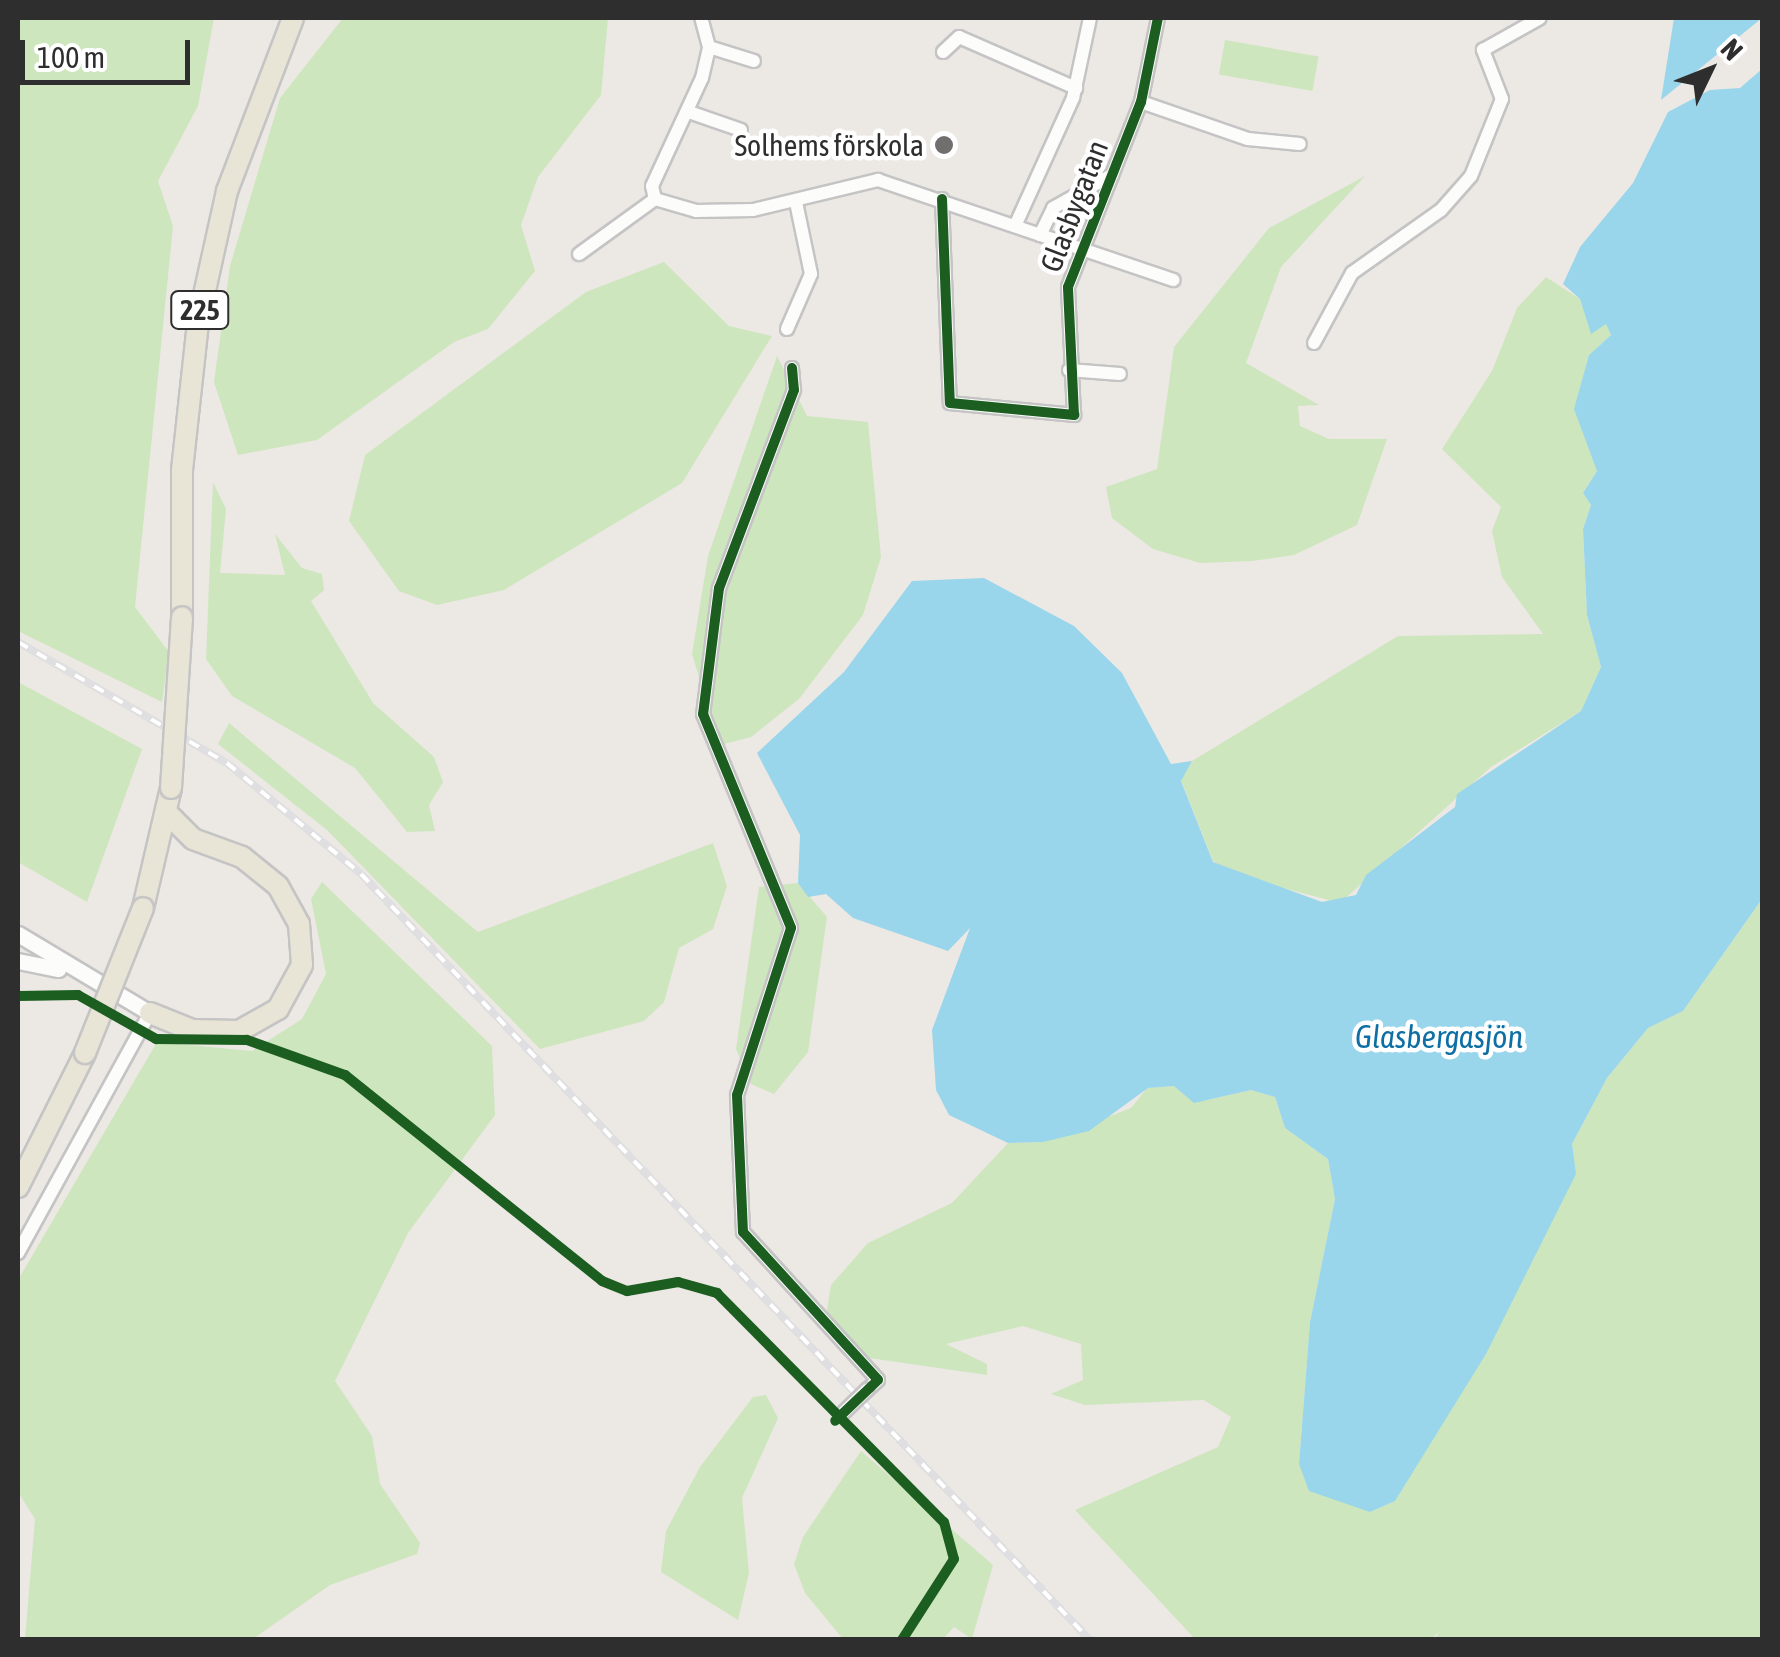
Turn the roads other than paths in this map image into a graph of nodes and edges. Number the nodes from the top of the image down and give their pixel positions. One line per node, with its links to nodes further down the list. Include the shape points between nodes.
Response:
1 (293, 18): 28 (main road, 225, bridge, via 227,191 198,322 182,470 182,617)
2 (701, 18): 6 (street)
3 (1090, 18): 9 (street)
4 (1158, 18): 10 (street, Glasbygatan)
5 (1540, 18): 24 (street, via 1483,50 1501,108 1464,187 1352,273)
6 (709, 47): 8 (street); 11 (street)
7 (943, 52): 9 (street, via 959,37)
8 (754, 61)
9 (1076, 88): 18 (street)
10 (1142, 102): 13 (street, via 1248,140); 14 (street, Glasbygatan)
11 (689, 112): 12 (street); 15 (street, via 652,186)
12 (740, 130)
13 (1300, 144)
14 (1112, 176): 19 (street, via 1053,208); 20 (street, Glasbygatan)
15 (655, 199): 17 (street, via 696,212); 21 (street)
16 (942, 199): 17 (street, via 878,180); 18 (street); 26 (street, Glasbygatan, via 950,403 1074,415)
17 (796, 202): 23 (street, via 812,274)
18 (1015, 226): 19 (street)
19 (1040, 235): 20 (street)
20 (1080, 250): 22 (street); 26 (street, Glasbygatan, via 1066,304)
21 (579, 254)
22 (1174, 280)
23 (787, 328)
24 (1314, 342)
25 (792, 368): 38 (street, bridge, via 794,390 719,588 703,714 791,928 737,1096 743,1232 878,1380)
26 (1069, 370): 27 (street)
27 (1120, 374)
28 (166, 812): 29 (main road); 30 (main road, 225)
29 (193, 839): 30 (main road); 34 (main road, via 242,857 278,886 299,924 302,965 286,1000 239,1031 192,1030)
30 (157, 855): 35 (main road, 225, bridge, via 143,908 84,1053)
31 (18, 934): 33 (street)
32 (18, 962): 33 (street)
33 (87, 979): 34 (street)
34 (150, 1013): 37 (street)
35 (25, 1164): 36 (main road, 225)
36 (18, 1188)
37 (18, 1252)
38 (840, 1416)

